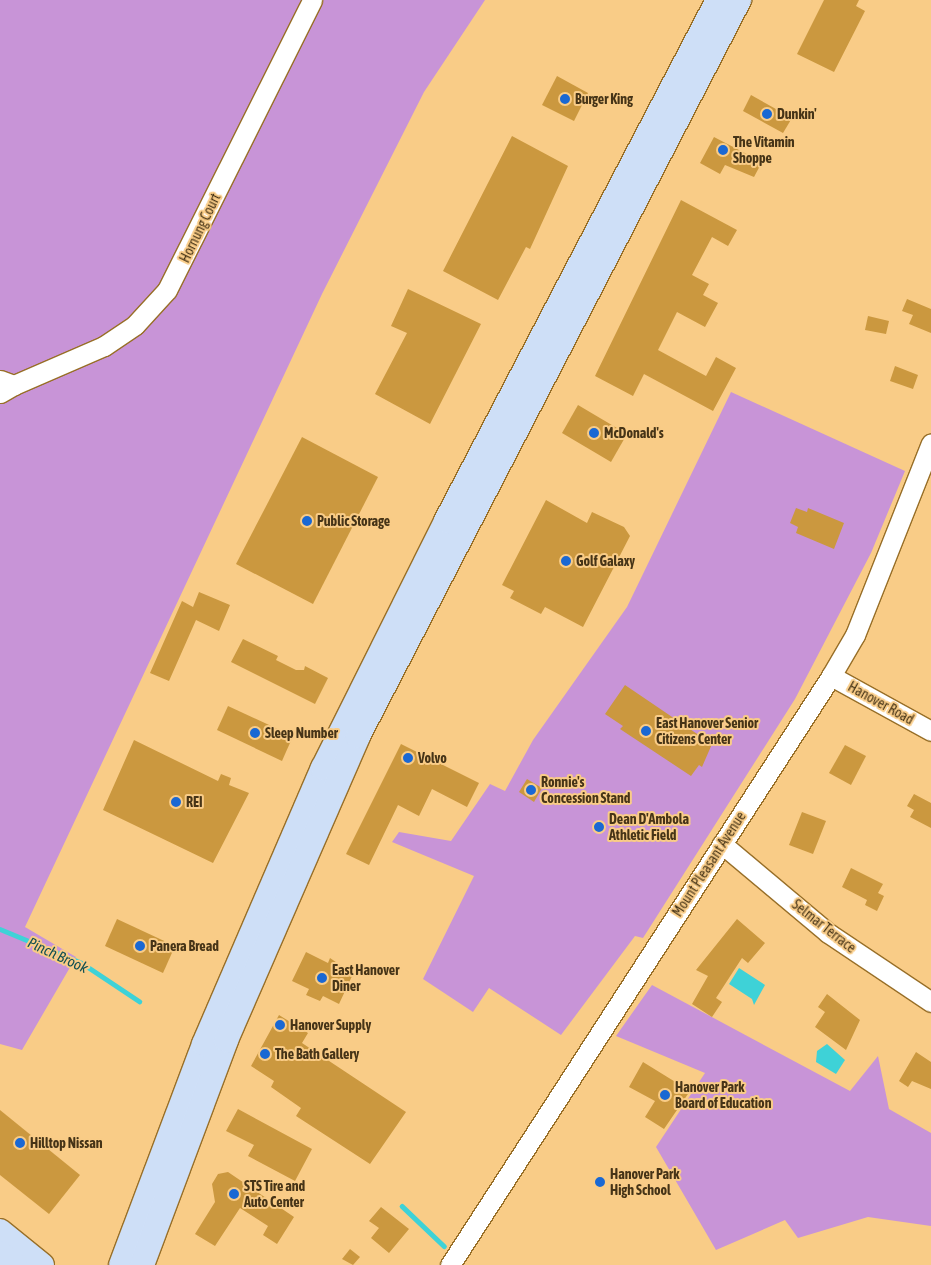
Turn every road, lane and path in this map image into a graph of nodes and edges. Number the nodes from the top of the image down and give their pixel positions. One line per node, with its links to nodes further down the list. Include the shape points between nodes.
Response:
1 (312, 0): 4 (street, Hornung Court, via 167,290 119,336)
2 (718, 0): 14 (main road, via 442,529 313,789 204,1044)
3 (739, 0): 15 (main road, via 358,736 226,1040)
4 (5, 386)
5 (931, 443): 6 (street, Mount Pleasant Avenue, via 855,634)
6 (831, 676): 7 (street, Hanover Road); 8 (street, Mount Pleasant Avenue)
7 (931, 731)
8 (722, 844): 9 (street, Selmar Terrace, via 828,933); 16 (street, Mount Pleasant Avenue)
9 (931, 1002)
10 (0, 1232): 13 (main road)
11 (0, 1253): 12 (main road)
12 (15, 1265)
13 (42, 1265)
14 (121, 1265)
15 (142, 1265)
16 (450, 1265)

